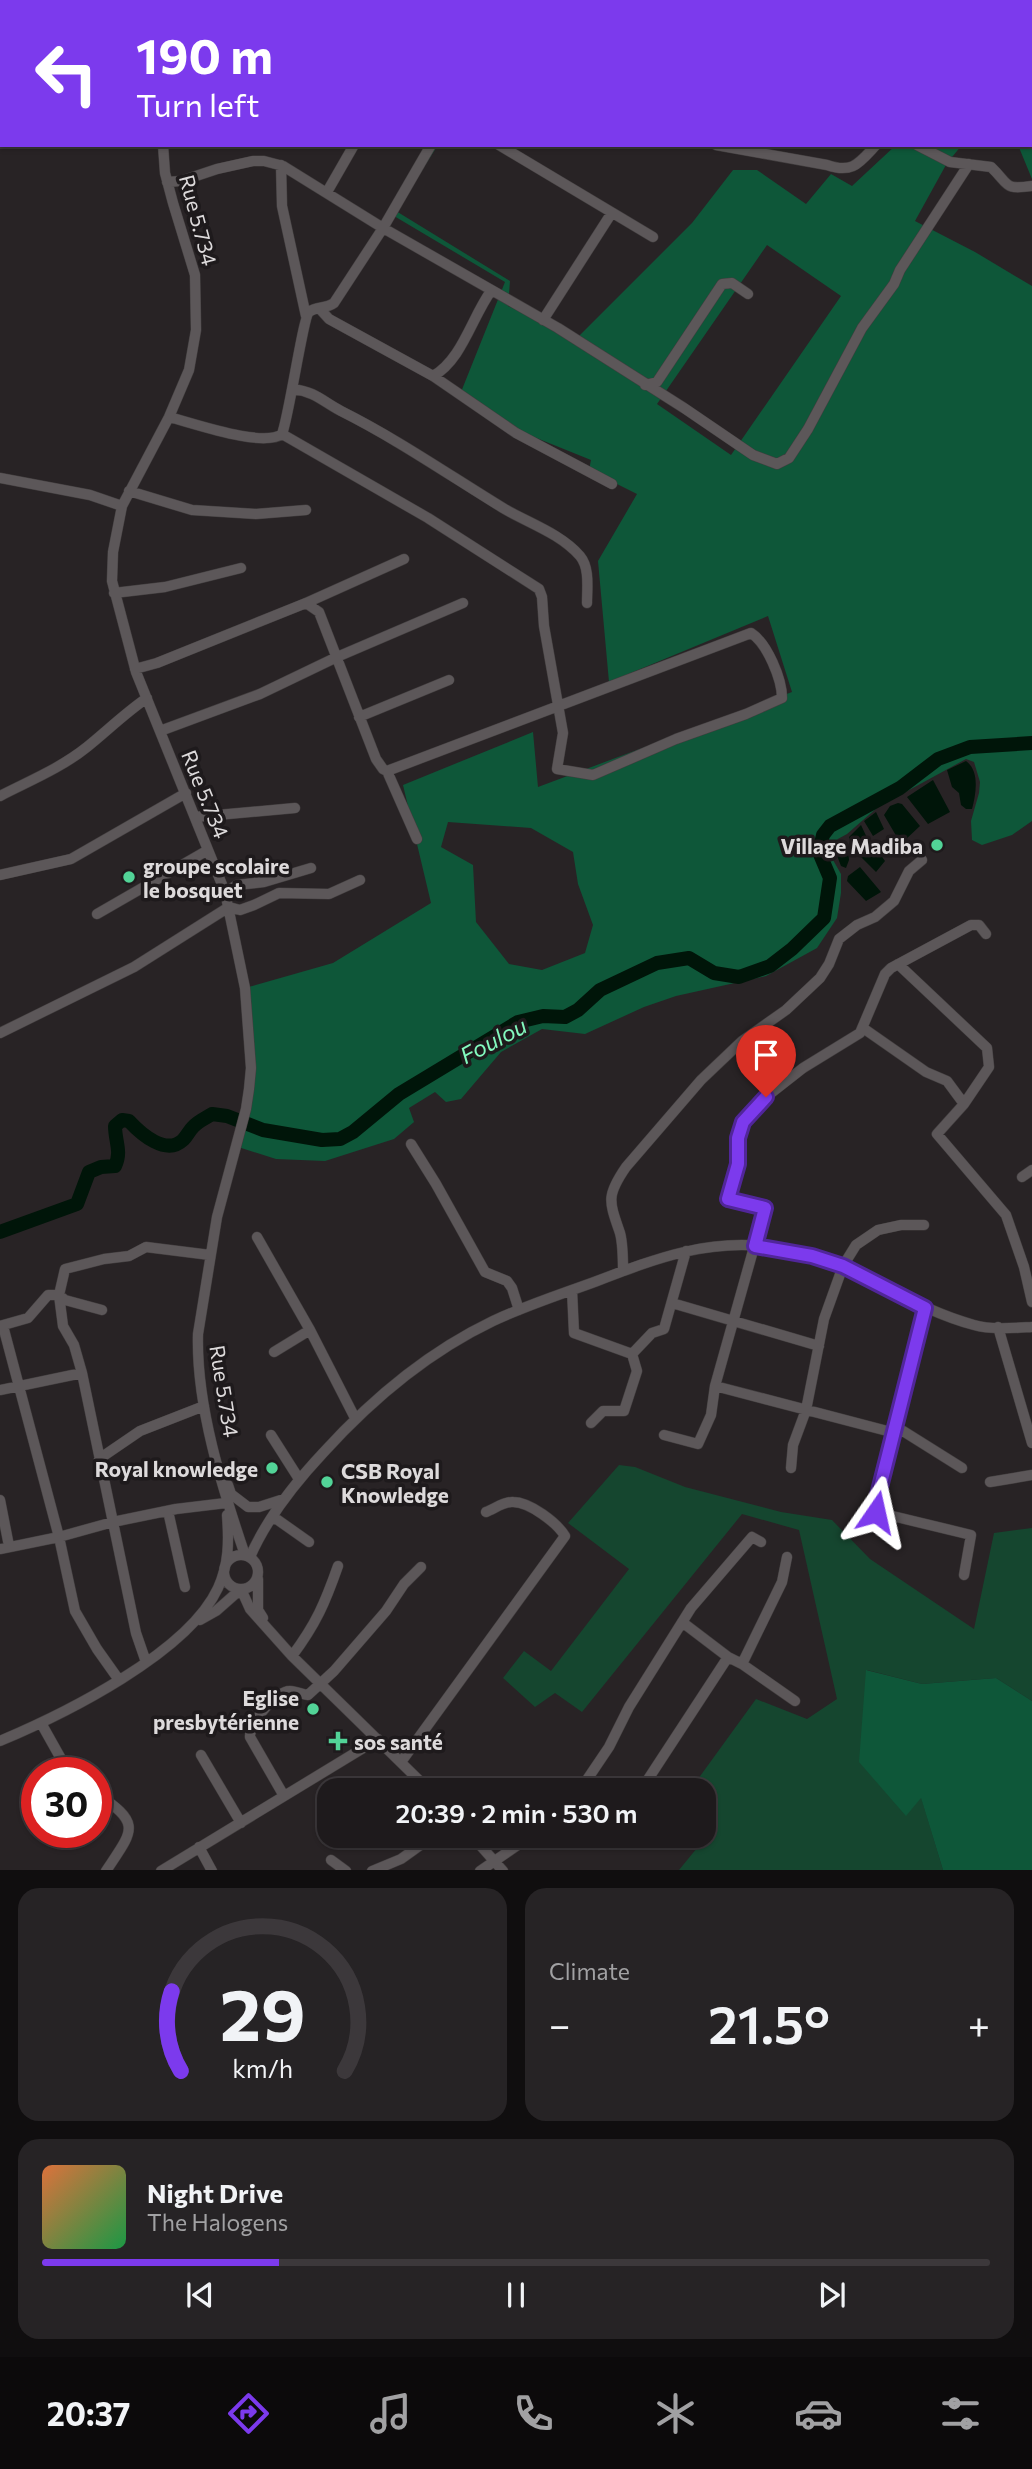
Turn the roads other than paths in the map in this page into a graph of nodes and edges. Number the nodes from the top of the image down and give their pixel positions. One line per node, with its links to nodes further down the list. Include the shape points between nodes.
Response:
1 (163, 147): 10 (street, Rue 5.734)
2 (353, 147): 12 (street)
3 (430, 147): 14 (street)
4 (502, 147): 13 (street)
5 (727, 147): 6 (street, via 842,170 855,166)
6 (874, 147)
7 (921, 147): 8 (street, via 950,162)
8 (969, 164): 11 (street, via 991,167 1008,187); 22 (street, via 862,328 789,458 777,464 753,455)
9 (281, 165): 10 (street, via 253,161); 12 (street); 19 (street, via 282,206)
10 (167, 182): 24 (street, Rue 5.734, via 192,264 197,300 189,370)
11 (1032, 187)
12 (327, 192): 14 (street)
13 (611, 214): 15 (street); 20 (street)
14 (383, 228): 16 (street); 18 (street, via 334,303)
15 (653, 237)
16 (491, 291): 20 (street); 21 (street, via 449,362)
17 (748, 294): 22 (street, via 732,284 722,284 657,382)
18 (319, 308): 19 (street); 21 (street, via 329,319)
19 (306, 316): 23 (street)
20 (543, 320): 22 (street)
21 (433, 376): 27 (street, via 516,433)
22 (645, 385)
23 (293, 389): 25 (street); 36 (street, via 321,397 562,540 586,567)
24 (169, 417): 25 (street, via 254,439); 28 (street, Rue 5.734)
25 (282, 435): 41 (street, via 428,518 539,589)
26 (0, 478): 29 (street, via 90,495)
27 (612, 484)
28 (129, 491): 29 (street, Rue 5.734); 30 (street, via 192,510 256,514)
29 (122, 506): 33 (street, Rue 5.734, via 113,552)
30 (306, 510)
31 (404, 559): 34 (street)
32 (241, 569): 33 (street, via 165,587)
33 (114, 593): 38 (street, Rue 5.734)
34 (306, 603): 37 (street, via 319,612); 38 (street)
35 (463, 603): 37 (street)
36 (587, 603)
37 (337, 657): 42 (street); 43 (street, via 260,694)
38 (135, 669): 40 (street, Rue 5.734)
39 (449, 680): 42 (street)
40 (147, 698): 43 (street, Rue 5.734); 46 (street, via 60,765)
41 (558, 705): 41 (street, via 751,633 760,638 782,685 782,698 593,775 558,769 562,733); 44 (street)
42 (359, 717): 44 (street, via 376,759)
43 (160, 731): 45 (street, Rue 5.734)
44 (387, 771): 49 (street)
45 (186, 793): 48 (street, Rue 5.734); 53 (street, via 71,859)
46 (0, 796)
47 (295, 808): 48 (street)
48 (195, 817): 50 (street, Rue 5.734)
49 (417, 839)
50 (208, 850): 55 (street, Rue 5.734); 57 (street)
51 (922, 860): 72 (street, via 909,871 894,901 839,939 820,978 701,1080 615,1182 611,1206)
52 (311, 868): 55 (street, via 237,885)
53 (0, 875)
54 (360, 880): 56 (street, via 329,894 279,893 240,910)
55 (225, 892): 56 (street, Rue 5.734)
56 (229, 907): 61 (street, via 134,967); 70 (street, Rue 5.734, via 245,988 251,1068 246,1109)
57 (97, 914)
58 (986, 934): 59 (street, via 979,925 971,925)
59 (898, 964): 60 (street, via 885,974); 62 (street, via 987,1048 989,1067)
60 (863, 1028): 62 (street, via 926,1072 947,1081); 68 (street, via 803,1068 743,1122 728,1199 765,1208)
61 (0, 1033)
62 (964, 1104): 76 (street, via 937,1134 1006,1215)
63 (411, 1143): 79 (street, via 485,1272 507,1281)
64 (1032, 1170): 65 (street)
65 (1023, 1177)
66 (924, 1225): 71 (street, via 878,1230 856,1245)
67 (257, 1237): 84 (street)
68 (755, 1246): 69 (street); 71 (street); 80 (street)
69 (687, 1251): 72 (street); 75 (street)
70 (210, 1255): 74 (street, via 146,1247 129,1256 65,1269); 92 (street, Rue 5.734, via 197,1353)
71 (843, 1266): 77 (street); 85 (street)
72 (624, 1271): 73 (street)
73 (572, 1290): 79 (street); 87 (street, via 574,1333)
74 (59, 1295): 78 (street); 81 (street, via 48,1295 28,1318); 88 (street, via 63,1326)
75 (672, 1303): 80 (street); 87 (street, via 664,1329 652,1333)
76 (1032, 1303)
77 (925, 1308): 82 (street, via 976,1326); 96 (street)
78 (102, 1310)
79 (519, 1310): 94 (street, via 429,1358)
80 (734, 1320): 85 (street); 90 (street)
81 (2, 1326): 89 (street)
82 (998, 1327): 83 (street); 99 (street)
83 (1032, 1328)
84 (310, 1331): 86 (street); 94 (street)
85 (819, 1346): 93 (street)
86 (274, 1352)
87 (632, 1354): 95 (street, via 637,1371 624,1410 603,1411)
88 (82, 1373): 89 (street); 101 (street)
89 (18, 1385): 91 (street); 114 (street)
90 (715, 1386): 93 (street); 97 (street, via 711,1415 698,1444)
91 (0, 1390)
92 (204, 1406): 100 (street, Rue 5.734); 101 (street, via 140,1431)
93 (806, 1410): 96 (street); 102 (street, via 793,1445)
94 (355, 1418): 105 (street)
95 (591, 1423)
96 (895, 1433): 103 (street, via 903,1431); 124 (street, via 876,1512 971,1535)
97 (664, 1434)
98 (271, 1435): 105 (street)
99 (1032, 1443)
100 (214, 1448): 108 (street, via 231,1494 239,1502 260,1507); 109 (street, Rue 5.734)
101 (99, 1459): 113 (street)
102 (791, 1468)
103 (962, 1468)
104 (1032, 1475): 106 (street)
105 (299, 1479): 108 (street)
106 (990, 1482)
107 (0, 1500): 117 (street)
108 (282, 1502): 112 (street); 118 (street)
109 (226, 1503): 110 (street); 118 (street, Rue 5.734); 120 (street, via 229,1548)
110 (168, 1511): 113 (street); 125 (street)
111 (486, 1512): 142 (street, via 509,1502 519,1503 555,1522 565,1536)
112 (275, 1518): 115 (street); 123 (street, via 260,1549)
113 (113, 1522): 114 (street); 132 (street)
114 (59, 1537): 117 (street); 134 (street, via 75,1611)
115 (309, 1542)
116 (761, 1542): 127 (street, via 752,1537)
117 (5, 1548)
118 (248, 1556): 120 (street, via 231,1558); 123 (street)
119 (787, 1557): 133 (street, via 782,1582)
120 (225, 1566): 126 (street, via 227,1582); 128 (street, via 208,1606)
121 (338, 1566): 130 (street, via 322,1611)
122 (421, 1567): 135 (street)
123 (258, 1570): 126 (street, via 252,1586); 129 (street, via 258,1610)
124 (964, 1575)
125 (185, 1587)
126 (241, 1589): 128 (street); 129 (street, via 250,1609)
127 (682, 1622): 131 (street); 144 (street)
128 (191, 1625): 132 (street)
129 (268, 1628): 130 (street)
130 (292, 1656): 135 (street)
131 (728, 1657): 133 (street); 145 (street)
132 (146, 1662): 134 (street)
133 (742, 1664): 136 (street)
134 (119, 1680): 137 (street)
135 (320, 1683): 138 (street); 146 (street, via 308,1695 281,1694 249,1729 253,1746)
136 (795, 1701)
137 (41, 1723): 139 (street); 141 (street)
138 (378, 1738): 142 (street); 146 (street)
139 (0, 1741)
140 (201, 1755): 148 (street)
141 (60, 1757)
142 (401, 1762): 143 (street)
143 (417, 1778)
144 (588, 1778)
145 (649, 1778)
146 (284, 1796): 148 (street)
147 (112, 1805): 155 (street, via 128,1822 124,1844)
148 (241, 1823): 149 (street)
149 (199, 1847): 156 (street); 157 (street)
150 (416, 1848): 159 (street)
151 (483, 1848): 154 (street)
152 (514, 1848): 154 (street)
153 (331, 1860): 158 (street)
154 (495, 1861): 160 (street); 161 (street)
155 (107, 1870)
156 (163, 1870)
157 (211, 1870)
158 (345, 1870)
159 (374, 1870)
160 (482, 1870)
161 (502, 1870)

